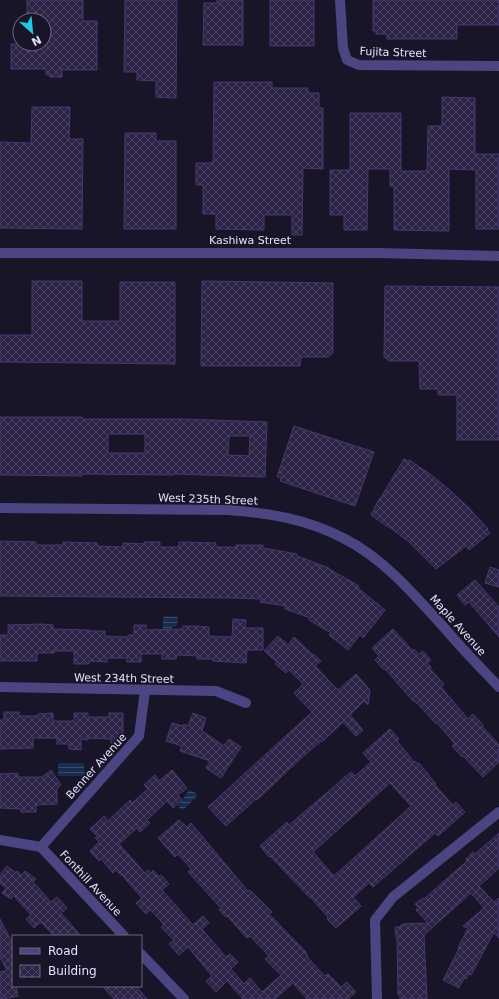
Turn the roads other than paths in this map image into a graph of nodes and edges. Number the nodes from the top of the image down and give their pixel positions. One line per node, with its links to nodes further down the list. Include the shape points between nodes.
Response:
1 (340, 0): 2 (street, Fujita Street, via 343,48 347,60 359,65)
2 (499, 66)
3 (0, 253): 4 (street, Kashiwa Street, via 378,253)
4 (499, 256)
5 (0, 508): 6 (street, West 235th Street, via 228,510 283,516 346,539 375,558)
6 (415, 595): 8 (street, Maple Avenue)
7 (0, 687): 9 (street, West 234th Street)
8 (499, 687)
9 (145, 691): 10 (street, West 234th Street, via 216,691); 13 (street, Benner Avenue, via 139,736)
10 (246, 703)
11 (499, 812): 17 (street, via 393,898 375,920)
12 (0, 840): 13 (street)
13 (41, 847): 14 (street, Fonthill Avenue)
14 (123, 935)
15 (142, 955): 16 (street)
16 (184, 999)
17 (377, 999)

